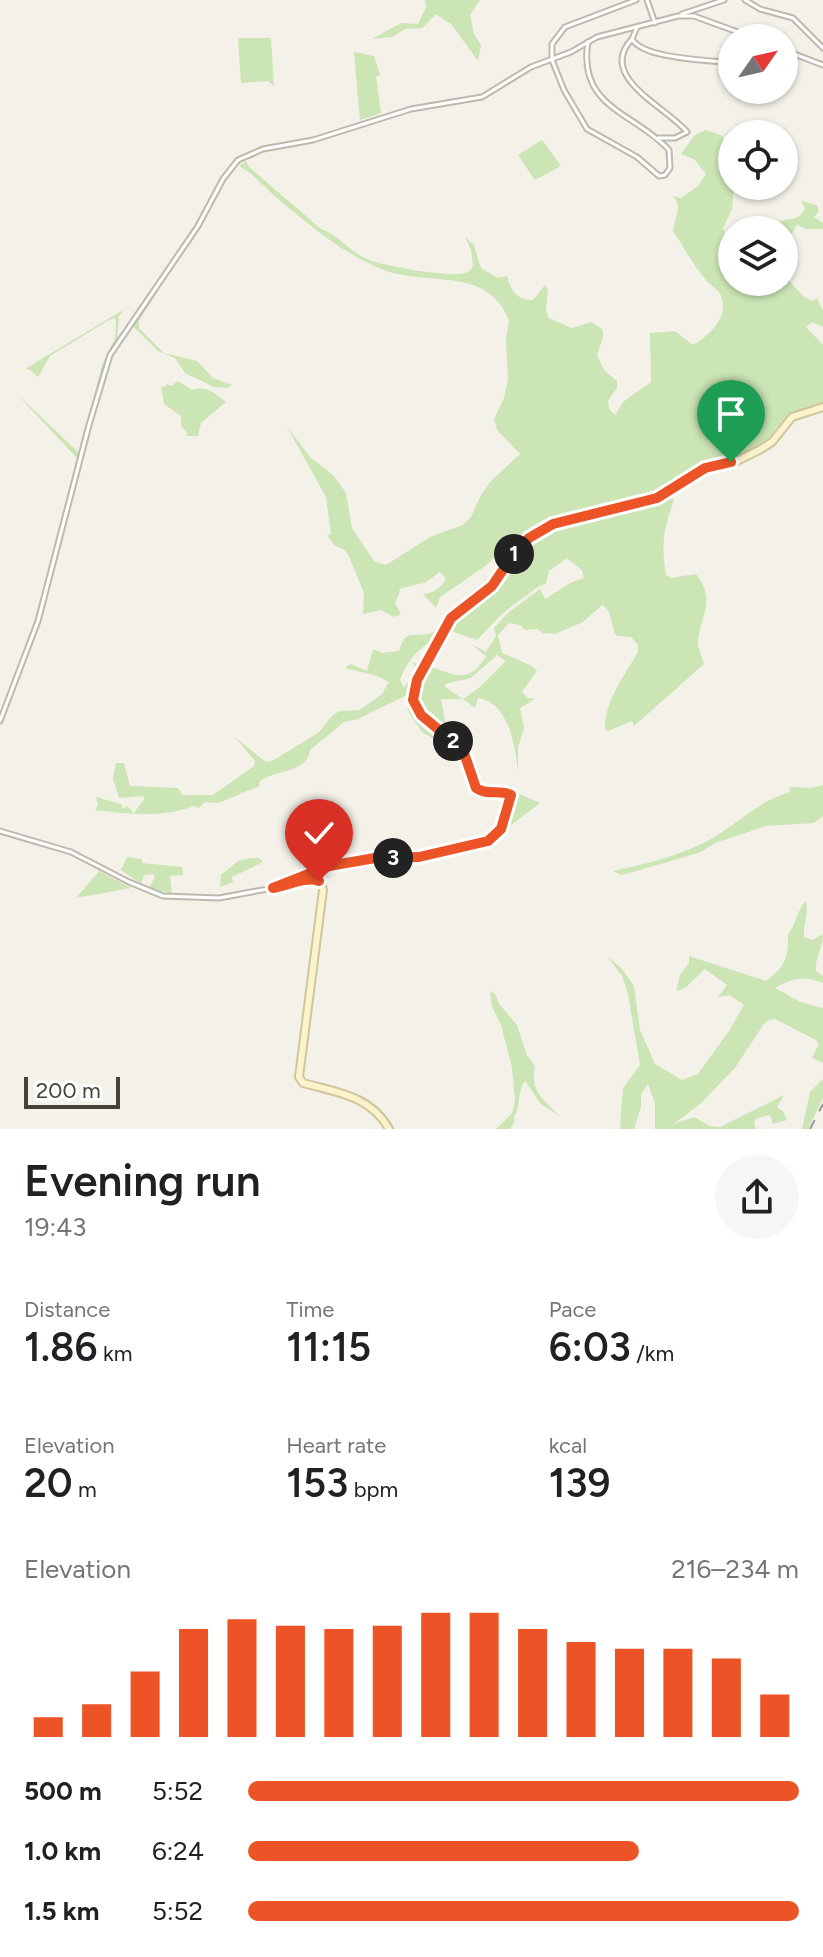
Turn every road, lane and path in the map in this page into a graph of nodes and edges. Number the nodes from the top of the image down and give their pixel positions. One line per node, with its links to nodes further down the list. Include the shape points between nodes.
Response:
1 (636, 0): 13 (street, via 565,27 554,38)
2 (647, 0): 6 (street)
3 (724, 0): 5 (street)
4 (745, 0): 11 (street, via 793,18)
5 (678, 16): 6 (street); 7 (street)
6 (656, 23): 8 (street)
7 (718, 25)
8 (637, 27): 9 (street); 10 (street)
9 (632, 39): 14 (street, via 651,52); 16 (street, via 622,58 629,81 687,132)
10 (588, 42): 13 (street); 16 (street, via 586,68 605,101)
11 (823, 48)
12 (798, 55): 15 (street)
13 (552, 60): 16 (street, via 587,129 662,177 672,159); 18 (street, via 482,97 411,109 314,140 263,149 246,154 229,169 198,226 108,361 38,621)
14 (718, 61)
15 (823, 65)
16 (658, 138)
17 (823, 407): 20 (street, via 792,417 761,449 709,466 657,498 543,529 521,545 488,590 451,618 417,680 413,700 421,715 463,750 476,788 511,795 495,837 419,857 329,866)
18 (0, 721)
19 (0, 831): 20 (street, via 58,847 163,896 219,898)
20 (273, 888): 21 (street, via 314,879 323,887 299,1077 303,1083 366,1103)
21 (389, 1129)

